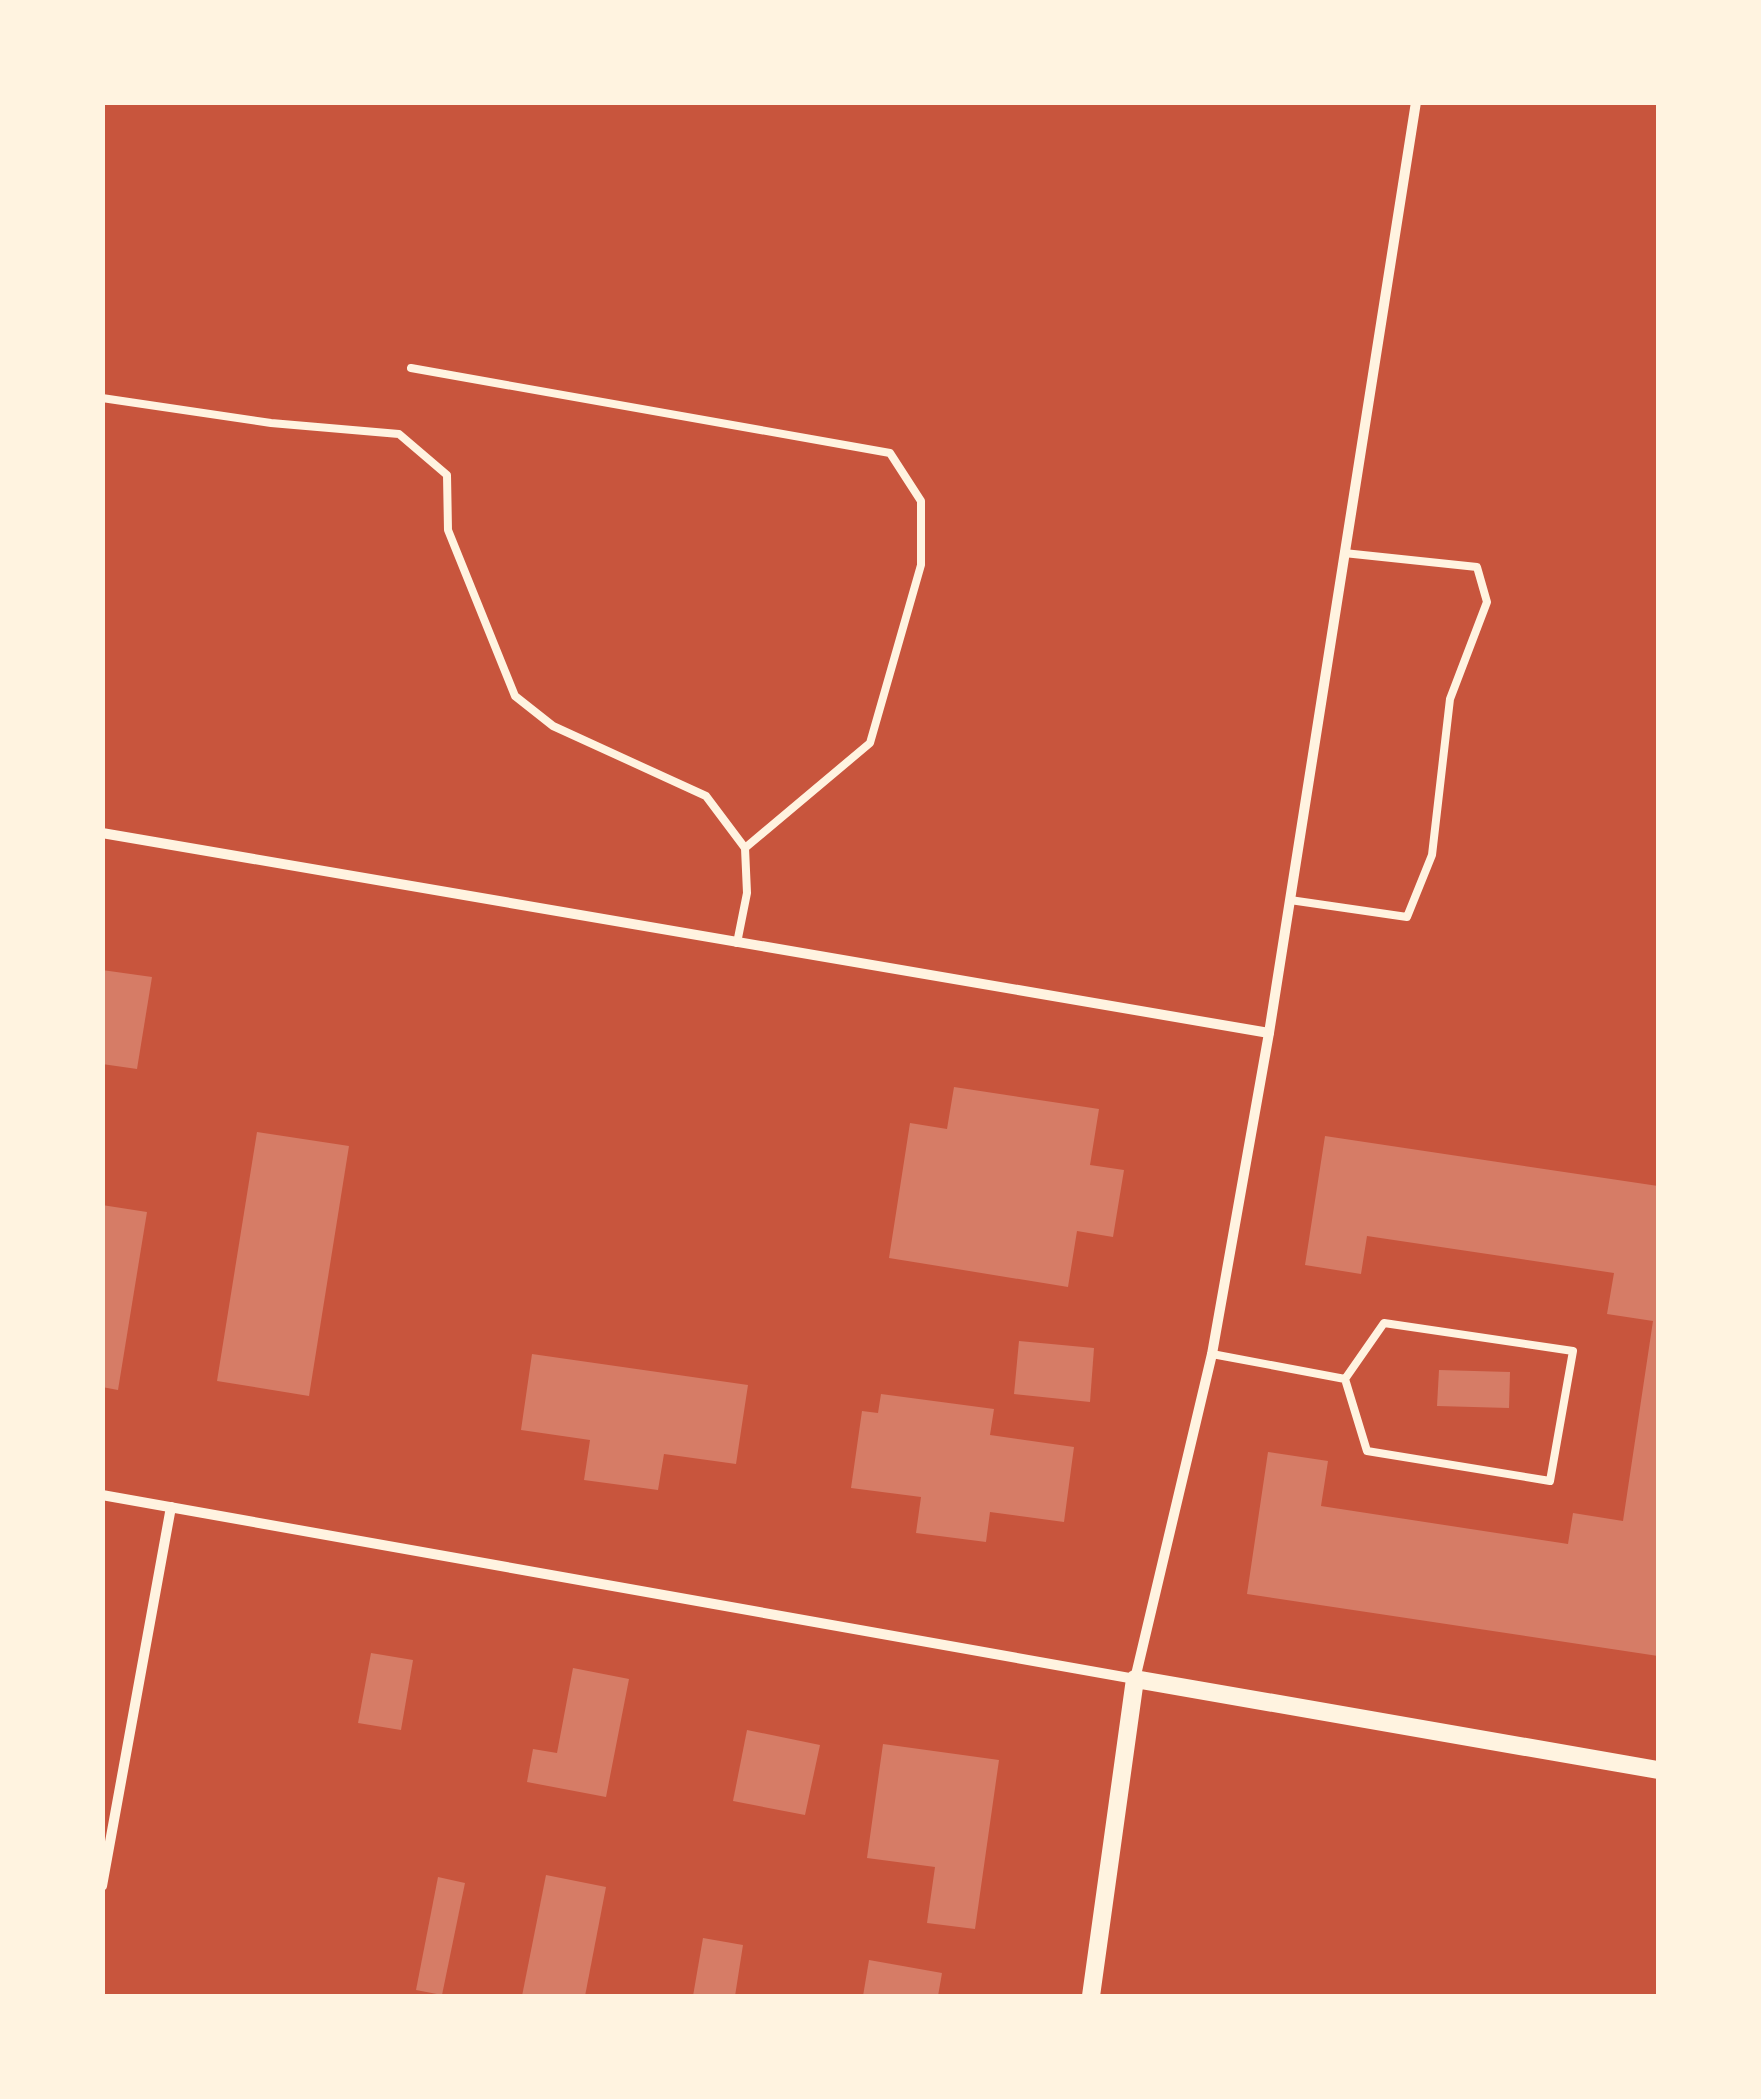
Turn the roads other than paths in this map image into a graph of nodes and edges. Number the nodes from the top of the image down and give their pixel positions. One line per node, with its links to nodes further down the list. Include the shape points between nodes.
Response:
1 (1416, 102): 4 (street)
2 (412, 368): 6 (lane, via 890,453 920,501 920,565 870,743)
3 (102, 398): 6 (lane, via 399,434 447,476 448,530 515,696 554,726 706,796)
4 (1344, 553): 7 (street); 7 (lane, via 1477,567 1487,602 1450,699 1432,854 1408,917)
5 (102, 833): 8 (street)
6 (744, 848): 8 (lane, via 747,893)
7 (1290, 900): 9 (street)
8 (737, 943): 9 (street)
9 (1270, 1033): 10 (street)
10 (1212, 1354): 11 (lane); 14 (street)
11 (1345, 1379): 11 (lane, via 1384,1322 1573,1350 1550,1481 1367,1451)
12 (102, 1494): 13 (street)
13 (171, 1507): 14 (street); 16 (street)
14 (1134, 1680): 15 (street); 17 (street)
15 (1658, 1770)
16 (102, 1886)
17 (1091, 1996)

